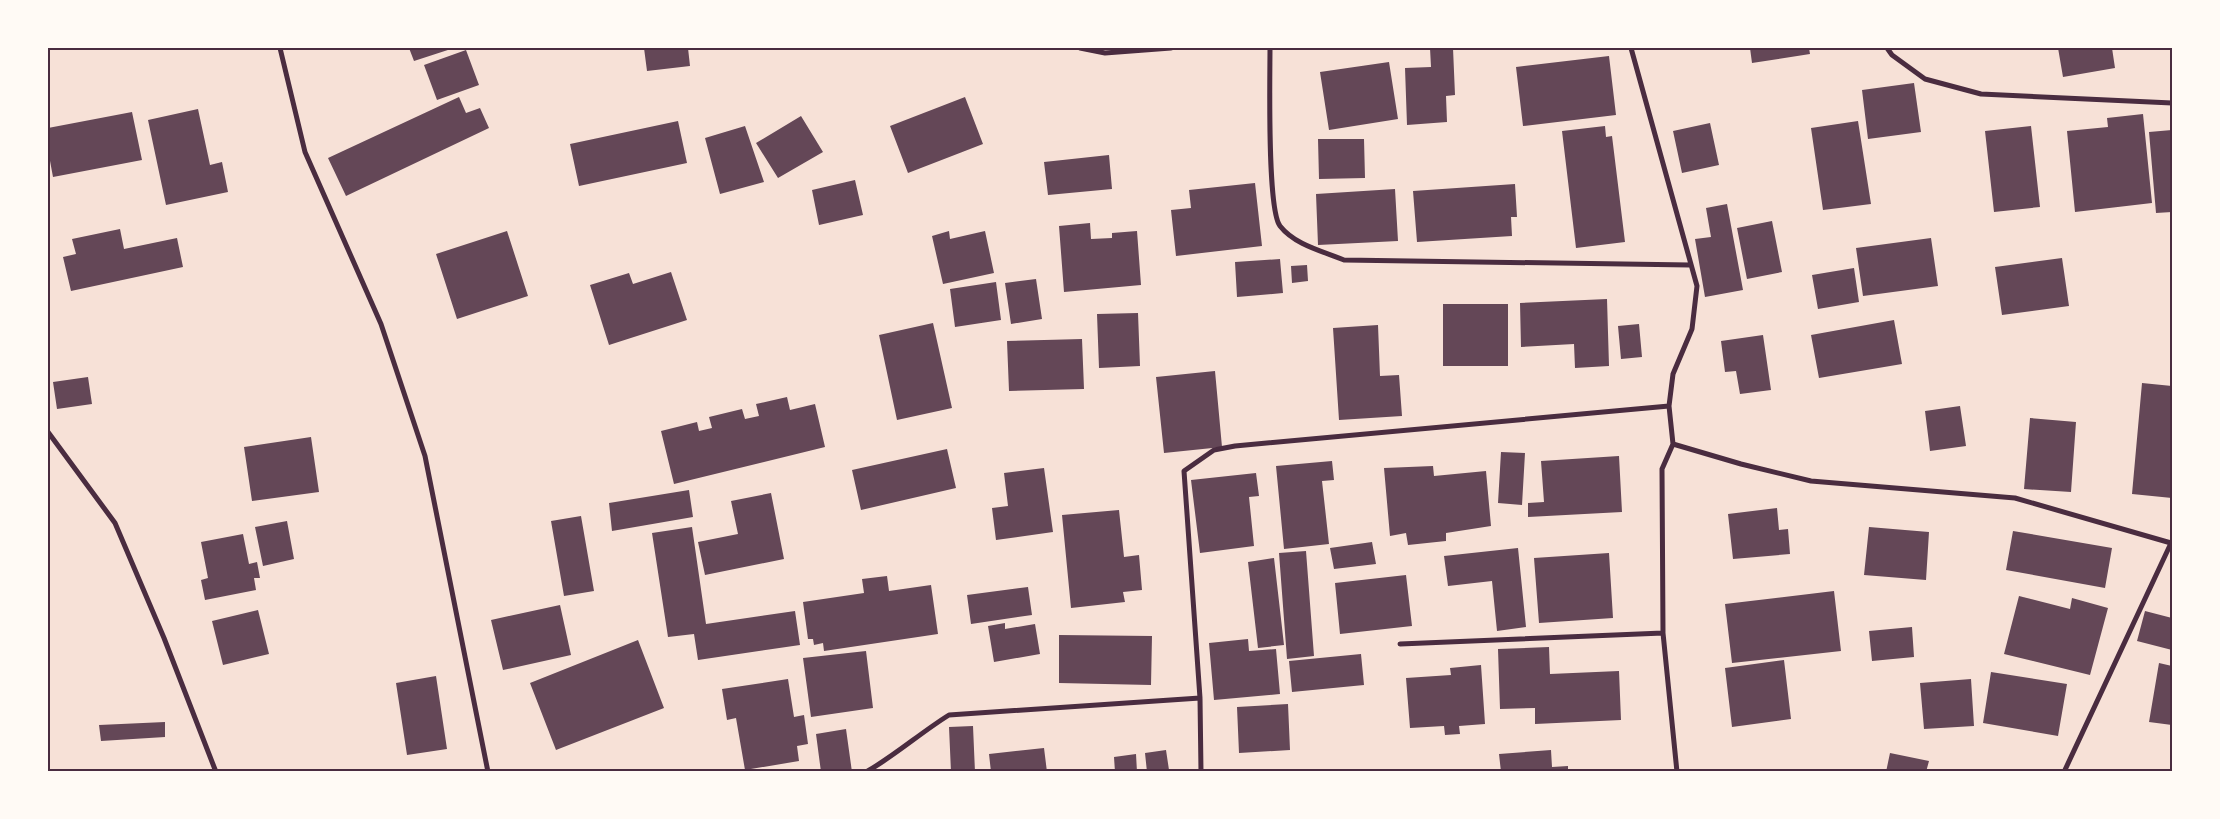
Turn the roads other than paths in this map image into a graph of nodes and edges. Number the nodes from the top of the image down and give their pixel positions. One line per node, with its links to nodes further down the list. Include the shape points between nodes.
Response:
1 (280, 48): 17 (street, via 304,152 381,324 425,456)
2 (1080, 48): 3 (street, via 1105,53)
3 (1171, 48)
4 (1270, 48): 8 (street, via 1272,196 1279,225 1301,243 1344,260)
5 (1631, 48): 8 (street)
6 (1887, 48): 7 (street, via 1925,80 1981,94)
7 (2172, 103)
8 (1690, 265): 9 (street, via 1697,286 1692,329 1673,374)
9 (1669, 406): 11 (street); 15 (street, via 1214,450 1184,472)
10 (48, 432): 16 (street, via 115,523)
11 (1673, 444): 12 (street, via 1811,481 2015,498); 13 (street, via 1662,469)
12 (2172, 542): 21 (street)
13 (1663, 633): 14 (street); 20 (street)
14 (1400, 644)
15 (1200, 698): 18 (street, via 949,715 893,757); 19 (street)
16 (216, 772)
17 (488, 772)
18 (866, 772)
19 (1201, 772)
20 (1677, 772)
21 (2064, 772)

